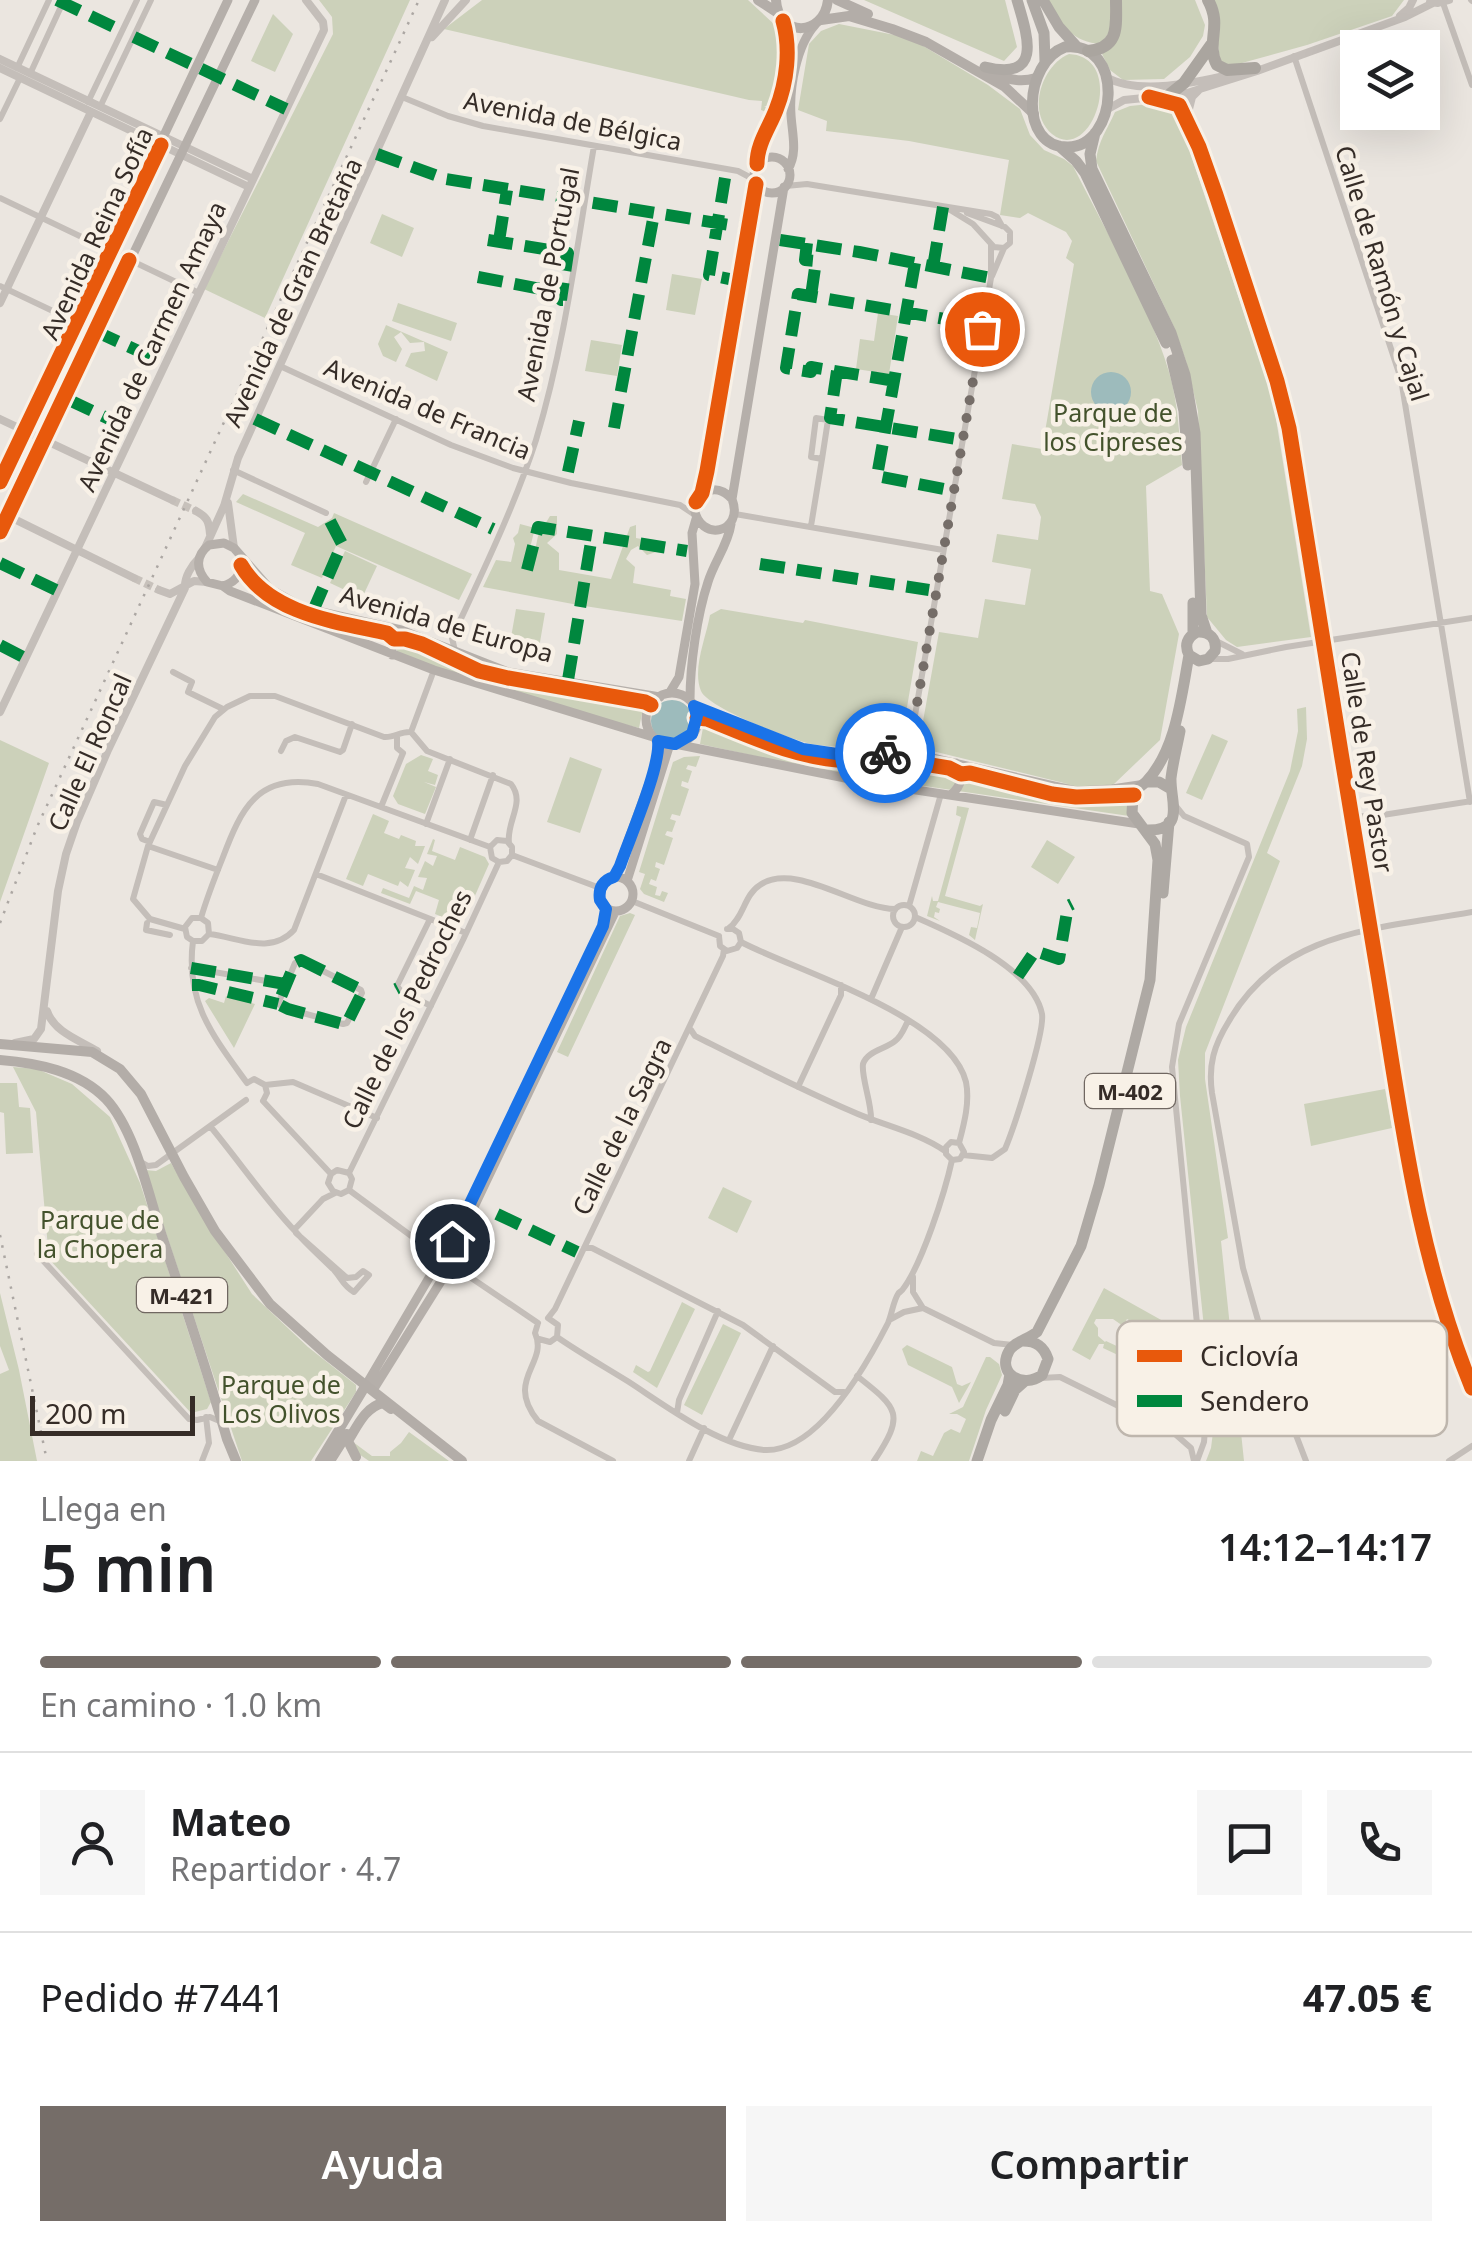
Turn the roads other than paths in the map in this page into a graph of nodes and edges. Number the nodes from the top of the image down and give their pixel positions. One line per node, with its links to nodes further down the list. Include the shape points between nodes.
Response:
1 (49, 0): 36 (street)
2 (64, 0): 38 (street)
3 (137, 0): 25 (street)
4 (152, 0): 26 (street)
5 (228, 0): 55 (main road, Avenida Reina Sofía)
6 (254, 0): 59 (main road, Avenida Reina Sofía)
7 (306, 0): 64 (street, Avenida de Carmen Amaya, via 324,30)
8 (446, 0): 29 (street, Avenida de Gran Bretaña)
9 (466, 0): 29 (street, Avenida de Gran Bretaña)
10 (758, 0): 22 (main road)
11 (776, 0): 22 (main road)
12 (828, 0): 23 (main road)
13 (837, 0): 34 (main road)
14 (1017, 0): 34 (highway, via 1024,60 1009,71)
15 (1032, 0): 32 (highway)
16 (1044, 0): 28 (highway)
17 (1116, 0): 28 (highway, via 1112,41)
18 (1208, 0): 27 (highway, via 1216,22)
19 (1412, 0): 24 (street)
20 (1429, 1): 21 (street); 24 (street)
21 (1446, 1): 42 (street)
22 (781, 17): 23 (main road, via 798,28); 60 (main road, via 788,46 781,93)
23 (818, 22): 52 (main road, via 849,16 926,42 1009,90); 61 (main road, via 798,58)
24 (1392, 22): 30 (street)
25 (122, 31): 26 (street); 48 (street)
26 (134, 36): 50 (street)
27 (1212, 43): 37 (highway, via 1220,68); 43 (highway)
28 (1083, 49): 32 (highway, via 1061,48); 39 (highway, via 1098,58)
29 (420, 53): 46 (street, Avenida de Gran Bretaña)
30 (1294, 56): 33 (street); 115 (street, Calle de Ramón y Cajal, via 1400,379)
31 (0, 59): 36 (street)
32 (1045, 60): 41 (highway)
33 (1270, 64): 37 (street); 44 (street)
34 (984, 67): 41 (main road, via 1008,80)
35 (0, 68): 40 (street)
36 (17, 68): 38 (street)
37 (1255, 68): 43 (street)
38 (30, 74): 48 (street)
39 (1106, 77): 43 (street, via 1118,84); 51 (highway, M-402)
40 (20, 78): 50 (street); 53 (street)
41 (1036, 78): 52 (highway)
42 (1472, 84)
43 (1184, 88): 44 (street); 45 (highway); 49 (street, Calle de Rey Pastor)
44 (1200, 89): 49 (street)
45 (1169, 95): 47 (street)
46 (402, 97): 56 (street, Avenida de Bélgica, via 470,123); 81 (street, Avenida de Gran Bretaña)
47 (1149, 97): 51 (street); 58 (street, Calle de Rey Pastor, via 1178,105)
48 (88, 102): 50 (street)
49 (1189, 109): 58 (street, Calle de Rey Pastor)
50 (96, 110): 55 (street); 69 (street)
51 (1106, 110): 54 (highway, M-402)
52 (1034, 114): 57 (highway, via 1041,134)
53 (0, 118)
54 (1095, 133): 57 (highway, via 1076,146); 118 (highway, M-402, via 1092,168 1185,374 1195,433 1202,615)
55 (162, 141): 59 (street); 73 (main road, Avenida Reina Sofía)
56 (594, 146): 62 (street, Avenida de Bélgica); 88 (street, Avenida de Portugal, via 559,353)
57 (1058, 146): 117 (highway, M-402, via 1088,179 1164,336 1179,384 1188,453)
58 (1199, 147): 120 (street, Calle de Rey Pastor, via 1277,380)
59 (182, 151): 64 (street); 74 (main road, Avenida Reina Sofía)
60 (757, 165): 61 (main road, via 777,158); 62 (street); 63 (main road)
61 (789, 170): 65 (street); 66 (main road)
62 (738, 172): 63 (street)
63 (756, 182): 66 (main road, via 770,192); 93 (main road)
64 (251, 183): 77 (street, Avenida de Carmen Amaya)
65 (807, 184): 66 (street); 68 (street)
66 (785, 186): 94 (main road)
67 (0, 198): 69 (street)
68 (946, 208): 70 (street, via 990,214); 71 (street)
69 (41, 218): 73 (street); 76 (street)
70 (1000, 226): 71 (street, via 991,230); 72 (street, via 1011,235)
71 (990, 243): 72 (street); 75 (street)
72 (1004, 248): 75 (street)
73 (110, 251): 74 (street); 79 (main road, Avenida Reina Sofía)
74 (129, 260): 77 (street); 80 (main road, Avenida Reina Sofía)
75 (991, 278): 106 (street)
76 (3, 287): 78 (street); 79 (street)
77 (199, 293): 89 (street, Avenida de Carmen Amaya)
78 (0, 303)
79 (76, 322): 80 (street); 84 (main road, Avenida Reina Sofía)
80 (95, 331): 85 (main road, Avenida Reina Sofía)
81 (280, 366): 83 (street, Avenida de Francia); 87 (street, Avenida de Gran Bretaña)
82 (0, 419): 84 (street)
83 (396, 419): 88 (street, Avenida de Francia); 91 (street)
84 (24, 431): 85 (street); 90 (main road, Avenida Reina Sofía)
85 (44, 440): 89 (street); 99 (main road, Avenida Reina Sofía)
86 (822, 459): 86 (street, via 828,420 816,418 811,458); 102 (street)
87 (234, 470): 92 (street, Avenida de Gran Bretaña); 98 (street)
88 (525, 472): 96 (street, Avenida de Francia); 119 (street, Avenida de Portugal)
89 (114, 473): 95 (street); 105 (street, Avenida de Carmen Amaya)
90 (0, 482)
91 (366, 482)
92 (228, 492): 104 (street, Avenida de Gran Bretaña); 107 (street)
93 (699, 498): 94 (main road, via 715,489); 96 (street, Avenida de Francia); 100 (main road)
94 (732, 498): 101 (main road)
95 (172, 500)
96 (680, 506): 100 (street, Avenida de Francia)
97 (196, 511): 104 (street, via 210,522)
98 (325, 512)
99 (4, 514): 103 (main road, Avenida Reina Sofía); 105 (street)
100 (696, 517): 101 (main road, via 708,530 724,528); 131 (main road, via 695,584 679,677)
101 (733, 518): 102 (street); 133 (main road, via 705,593)
102 (811, 526): 106 (street)
103 (0, 532)
104 (210, 534): 108 (street, Avenida de Gran Bretaña)
105 (77, 550): 109 (street); 135 (street, Avenida de Carmen Amaya)
106 (943, 550): 142 (street)
107 (237, 552): 108 (main road, via 218,542); 111 (main road, via 238,577); 116 (main road, Avenida de Europa, via 291,602)
108 (202, 553): 110 (main road, via 199,570); 112 (street, Calle El Roncal)
109 (134, 578)
110 (207, 582): 111 (main road); 112 (street)
111 (223, 586): 124 (main road, Avenida de Europa)
112 (184, 588): 113 (street); 197 (street, Calle El Roncal, via 77,822 58,891)
113 (160, 590)
114 (1472, 618): 115 (street)
115 (1441, 623): 120 (street); 156 (street, Calle de Ramón y Cajal)
116 (401, 630): 121 (main road, Avenida de Europa); 124 (main road)
117 (1193, 634): 118 (highway); 125 (highway, M-402)
118 (1209, 635): 123 (street); 127 (highway, M-402, via 1215,651)
119 (452, 638): 121 (street); 122 (street)
120 (1323, 642): 123 (street); 160 (street, Calle de Rey Pastor)
121 (439, 644): 122 (main road, Avenida de Europa)
122 (454, 651): 126 (main road, Avenida de Europa)
123 (1244, 654): 127 (street)
124 (392, 655): 128 (main road, Avenida de Europa)
125 (1189, 656): 127 (highway); 152 (highway, M-402, via 1170,742)
126 (476, 660): 130 (main road); 132 (main road, Avenida de Europa, via 514,673)
127 (1206, 660): 153 (highway, M-402, via 1194,670)
128 (434, 670): 130 (main road, Avenida de Europa); 137 (street)
129 (173, 672): 134 (street, via 192,682 188,692)
130 (474, 683): 139 (main road, Avenida de Europa)
131 (670, 692): 132 (main road); 133 (main road)
132 (660, 698): 139 (main road, via 647,715)
133 (692, 703): 141 (main road, via 692,734); 145 (main road, via 803,749)
134 (223, 709): 136 (street, via 246,693 275,696); 157 (street)
135 (0, 712)
136 (352, 724): 138 (street); 143 (street, via 340,752 295,737)
137 (411, 732): 138 (street); 140 (street)
138 (397, 737): 144 (street)
139 (655, 739): 141 (main road); 171 (main road, via 656,764)
140 (418, 742): 144 (street, via 414,752); 148 (street)
141 (673, 744): 151 (main road); 172 (main road)
142 (910, 744): 146 (main road); 147 (main road)
143 (281, 751)
144 (403, 753): 158 (street)
145 (866, 754): 146 (main road); 151 (main road, via 855,763)
146 (900, 754): 147 (main road)
147 (919, 756): 149 (main road)
148 (450, 760): 150 (street); 161 (street)
149 (955, 762): 152 (main road, via 1070,790); 155 (main road, via 961,782)
150 (493, 775): 163 (street); 164 (street, via 516,791)
151 (856, 780): 155 (main road)
152 (1144, 783): 153 (highway); 162 (highway, M-402, via 1132,804)
153 (1170, 789): 159 (highway, M-402)
154 (346, 794): 158 (street); 169 (street, via 299,782 262,792 242,811); 170 (street)
155 (946, 794): 162 (main road); 175 (street)
156 (1471, 802): 160 (street)
157 (166, 805): 165 (street); 165 (street, via 154,802 140,834)
158 (381, 807): 161 (street)
159 (1175, 815): 162 (highway, via 1160,829); 240 (street, via 1249,850 1179,1024 1172,1067); 248 (highway, M-402, via 1153,999 1094,1230 1046,1330)
160 (1351, 815): 186 (street, Calle de Rey Pastor)
161 (426, 824): 163 (street)
162 (1142, 827): 246 (highway, M-402, via 1158,860 1145,1003 1083,1239 1036,1332)
163 (470, 840): 166 (street)
164 (509, 842): 166 (street); 167 (street)
165 (149, 844): 169 (street); 185 (street, via 133,899 150,919)
166 (490, 847): 168 (street)
167 (512, 855): 168 (street); 173 (street)
168 (499, 862): 188 (street, Calle de los Pedroches)
169 (218, 870): 180 (street)
170 (316, 874): 181 (street); 187 (street, via 287,938 258,944)
171 (614, 877): 172 (main road); 173 (main road)
172 (626, 880): 174 (main road)
173 (600, 888): 177 (main road, via 600,900)
174 (632, 901): 177 (main road); 190 (street)
175 (909, 906): 176 (street); 179 (street)
176 (895, 909): 183 (street, via 893,920); 184 (street, via 777,878 757,886)
177 (611, 910): 224 (main road)
178 (1472, 912): 186 (street)
179 (915, 917): 183 (street); 217 (street, via 1018,976 1034,992 1043,1018 1005,1150 992,1158)
180 (200, 918): 185 (street); 187 (street)
181 (430, 919): 188 (street); 199 (street, via 397,986)
182 (147, 922): 189 (street, via 146,930)
183 (902, 927): 198 (street)
184 (729, 928): 190 (street); 192 (street)
185 (185, 929): 191 (street)
186 (1370, 930): 241 (street, via 1294,956 1235,1010 1215,1048 1212,1094); 256 (street, Calle de Rey Pastor, via 1418,1216)
187 (209, 934): 191 (street)
188 (466, 934): 199 (street, Calle de los Pedroches)
189 (170, 935)
190 (719, 936): 193 (street)
191 (194, 941): 194 (street)
192 (741, 942): 193 (street); 196 (street)
193 (724, 949): 201 (street, Calle de la Sagra)
194 (191, 968): 195 (street); 205 (street, via 206,1021)
195 (285, 984): 195 (street, via 278,1004 343,1024 362,993 300,960)
196 (841, 985): 198 (street); 207 (street)
197 (46, 999): 202 (street, Calle El Roncal, via 34,1039); 204 (street, via 55,1026)
198 (871, 999): 200 (street)
199 (431, 1006): 210 (street, Calle de los Pedroches)
200 (908, 1021): 211 (street, via 896,1042 864,1062); 213 (street, via 948,1050 961,1071 967,1108)
201 (690, 1028): 207 (street); 225 (street, Calle de la Sagra)
202 (5, 1044): 204 (main road, via 92,1052)
203 (0, 1060): 215 (main road, M-421, via 40,1064 88,1084 117,1114)
204 (120, 1069): 216 (main road, via 142,1094)
205 (247, 1082): 206 (street); 208 (street)
206 (265, 1085): 209 (street); 210 (street, via 294,1082)
207 (798, 1087): 211 (street)
208 (246, 1100): 209 (street); 212 (street)
209 (263, 1101): 220 (street)
210 (376, 1118): 219 (street, Calle de los Pedroches)
211 (871, 1120): 214 (street)
212 (210, 1126): 216 (street); 223 (street)
213 (959, 1143): 214 (street); 217 (street)
214 (945, 1150): 218 (street)
215 (134, 1153): 216 (street, via 148,1166); 258 (main road, M-421)
216 (172, 1155): 255 (main road, via 215,1231 270,1304)
217 (963, 1155): 218 (street)
218 (952, 1160): 230 (street)
219 (348, 1173): 220 (street); 221 (street)
220 (331, 1174): 222 (street, via 329,1186)
221 (349, 1190): 222 (street); 226 (street)
222 (336, 1192): 223 (street)
223 (295, 1231): 223 (street, via 351,1292 370,1275 348,1278)
224 (454, 1248): 226 (main road); 229 (main road, via 463,1260)
225 (584, 1248): 236 (street); 238 (street, Calle de la Sagra)
226 (433, 1252): 228 (main road)
227 (37, 1254): 261 (street, via 189,1419)
228 (433, 1271): 231 (main road); 255 (main road)
229 (460, 1271): 231 (main road); 242 (street)
230 (913, 1271): 232 (street); 233 (street)
231 (443, 1278): 255 (main road)
232 (902, 1291): 233 (street); 234 (street)
233 (913, 1292): 235 (street)
234 (896, 1303): 237 (street); 239 (street)
235 (920, 1304): 237 (street); 245 (street)
236 (718, 1311): 247 (street); 260 (street)
237 (908, 1311): 239 (street)
238 (548, 1318): 242 (street); 243 (street, via 558,1325)
239 (890, 1320): 251 (street)
240 (1197, 1321)
241 (1258, 1321)
242 (538, 1323): 244 (street)
243 (557, 1337): 244 (street); 260 (street)
244 (539, 1339): 277 (street, via 525,1385 530,1410)
245 (994, 1343): 246 (street); 249 (street)
246 (1019, 1343): 248 (highway, via 1033,1341); 249 (highway, M-402)
247 (773, 1346): 257 (street, via 835,1392); 268 (street)
248 (1046, 1358): 252 (highway); 253 (highway, M-402)
249 (1006, 1360): 250 (highway)
250 (1010, 1374): 254 (highway); 280 (highway)
251 (857, 1376): 257 (street); 279 (street, via 893,1410 895,1422)
252 (1060, 1377): 253 (street); 259 (street)
253 (1040, 1378): 254 (highway)
254 (1024, 1382): 280 (highway)
255 (370, 1388): 264 (main road); 270 (main road); 275 (main road)
256 (1472, 1388)
257 (845, 1392): 268 (street, via 804,1438 786,1448 755,1449)
258 (216, 1402): 261 (street); 262 (main road, M-421)
259 (1117, 1406)
260 (677, 1413): 263 (street)
261 (206, 1417): 262 (street); 273 (street, via 209,1443)
262 (222, 1423): 274 (main road, M-421)
263 (704, 1428): 268 (street); 278 (street)
264 (421, 1429): 271 (main road, via 376,1404 348,1442); 276 (main road)
265 (1200, 1436): 267 (street)
266 (1296, 1436): 281 (street)
267 (1180, 1437): 272 (street)
268 (729, 1440)
269 (1472, 1446): 282 (street)
270 (331, 1459): 271 (main road, via 343,1453)
271 (359, 1459)
272 (1197, 1459)
273 (202, 1461)
274 (236, 1461)
275 (320, 1461)
276 (462, 1461)
277 (613, 1461)
278 (689, 1461)
279 (874, 1461)
280 (980, 1461)
281 (1306, 1461)
282 (1449, 1461)

